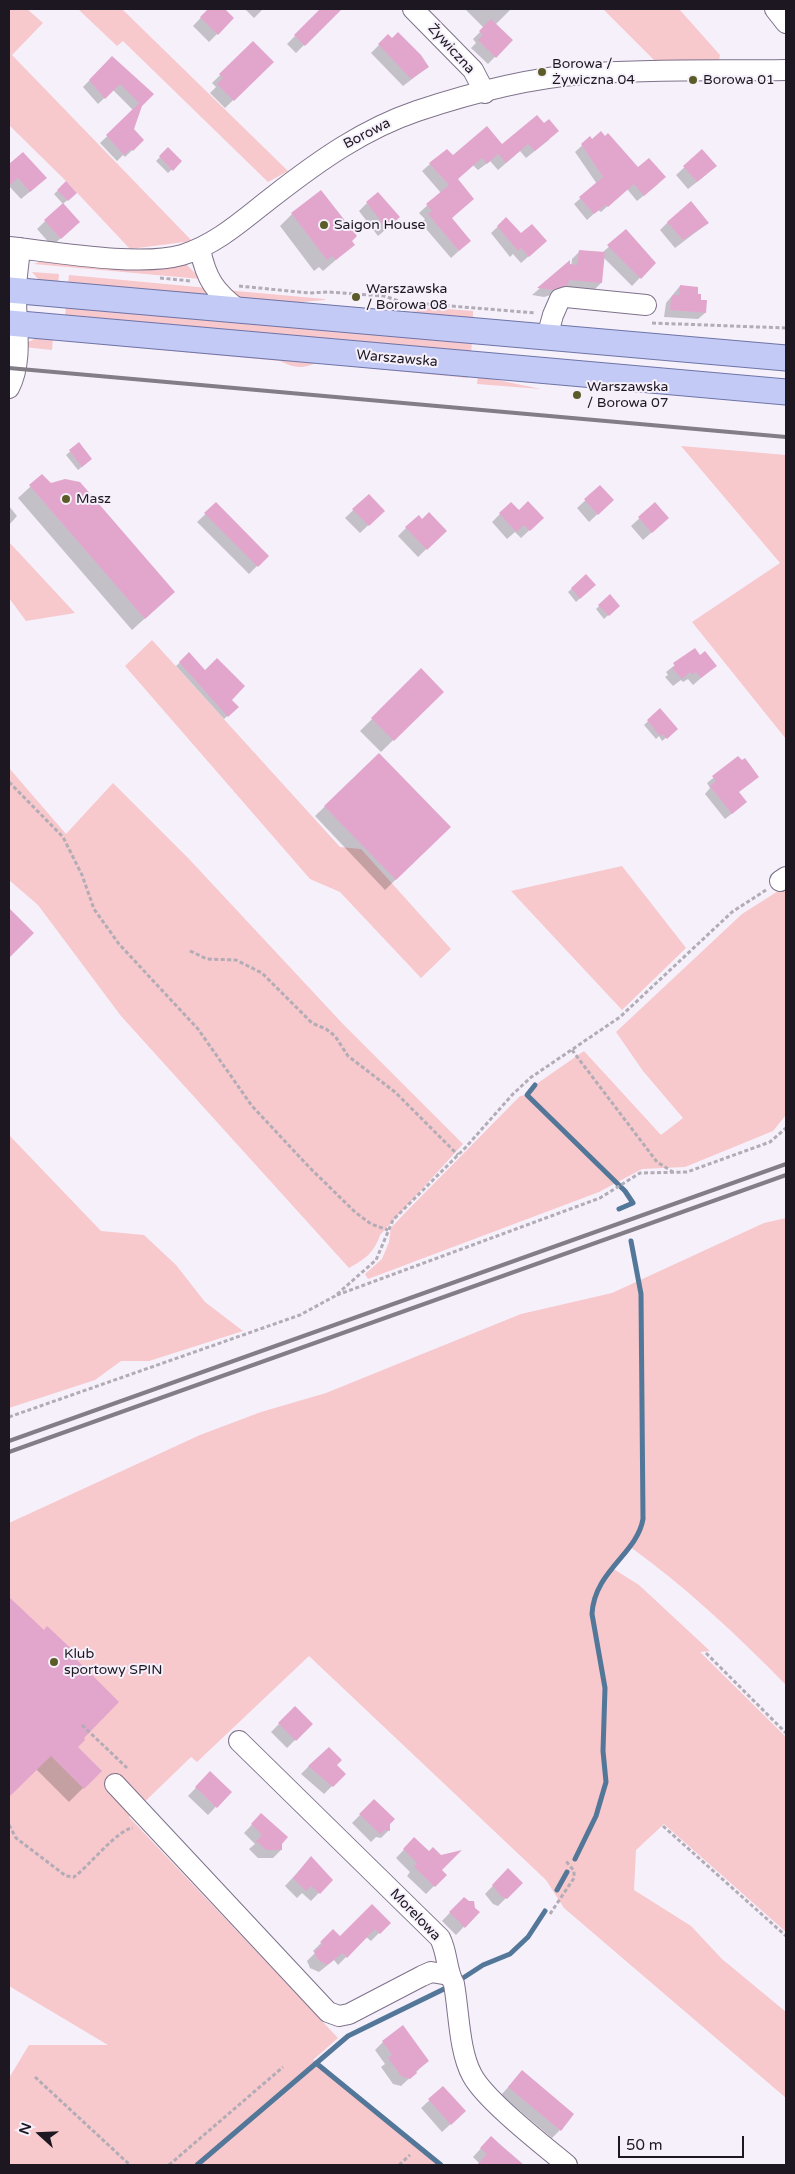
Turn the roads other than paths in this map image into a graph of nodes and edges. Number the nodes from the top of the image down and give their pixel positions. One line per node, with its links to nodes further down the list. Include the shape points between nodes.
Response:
1 (413, 9): 5 (street, Żywiczna, via 473,70)
2 (775, 9): 3 (street)
3 (786, 23)
4 (786, 70): 5 (street, Borowa, via 582,74)
5 (485, 93): 7 (street, Borowa, via 417,111 352,139)
6 (14, 247): 7 (street, Borowa, via 149,259); 8 (street, Borowa)
7 (200, 249): 9 (street, via 210,282)
8 (12, 290): 9 (main road); 11 (street, Borowa)
9 (239, 310): 12 (main road)
10 (648, 314): 12 (street, via 566,297 560,299)
11 (14, 324): 14 (street, via 16,363); 15 (main road, Warszawska)
12 (550, 326): 13 (main road)
13 (786, 358)
14 (9, 388)
15 (786, 392)
16 (239, 1740): 18 (street, Morelowa, via 440,1938 447,1952)
17 (121, 1777): 18 (street, via 160,1832 328,2012 339,2016 349,2014 431,1972)
18 (449, 1975): 19 (street, Morelowa, via 454,1984 464,2054 472,2076 514,2120)
19 (567, 2165)

